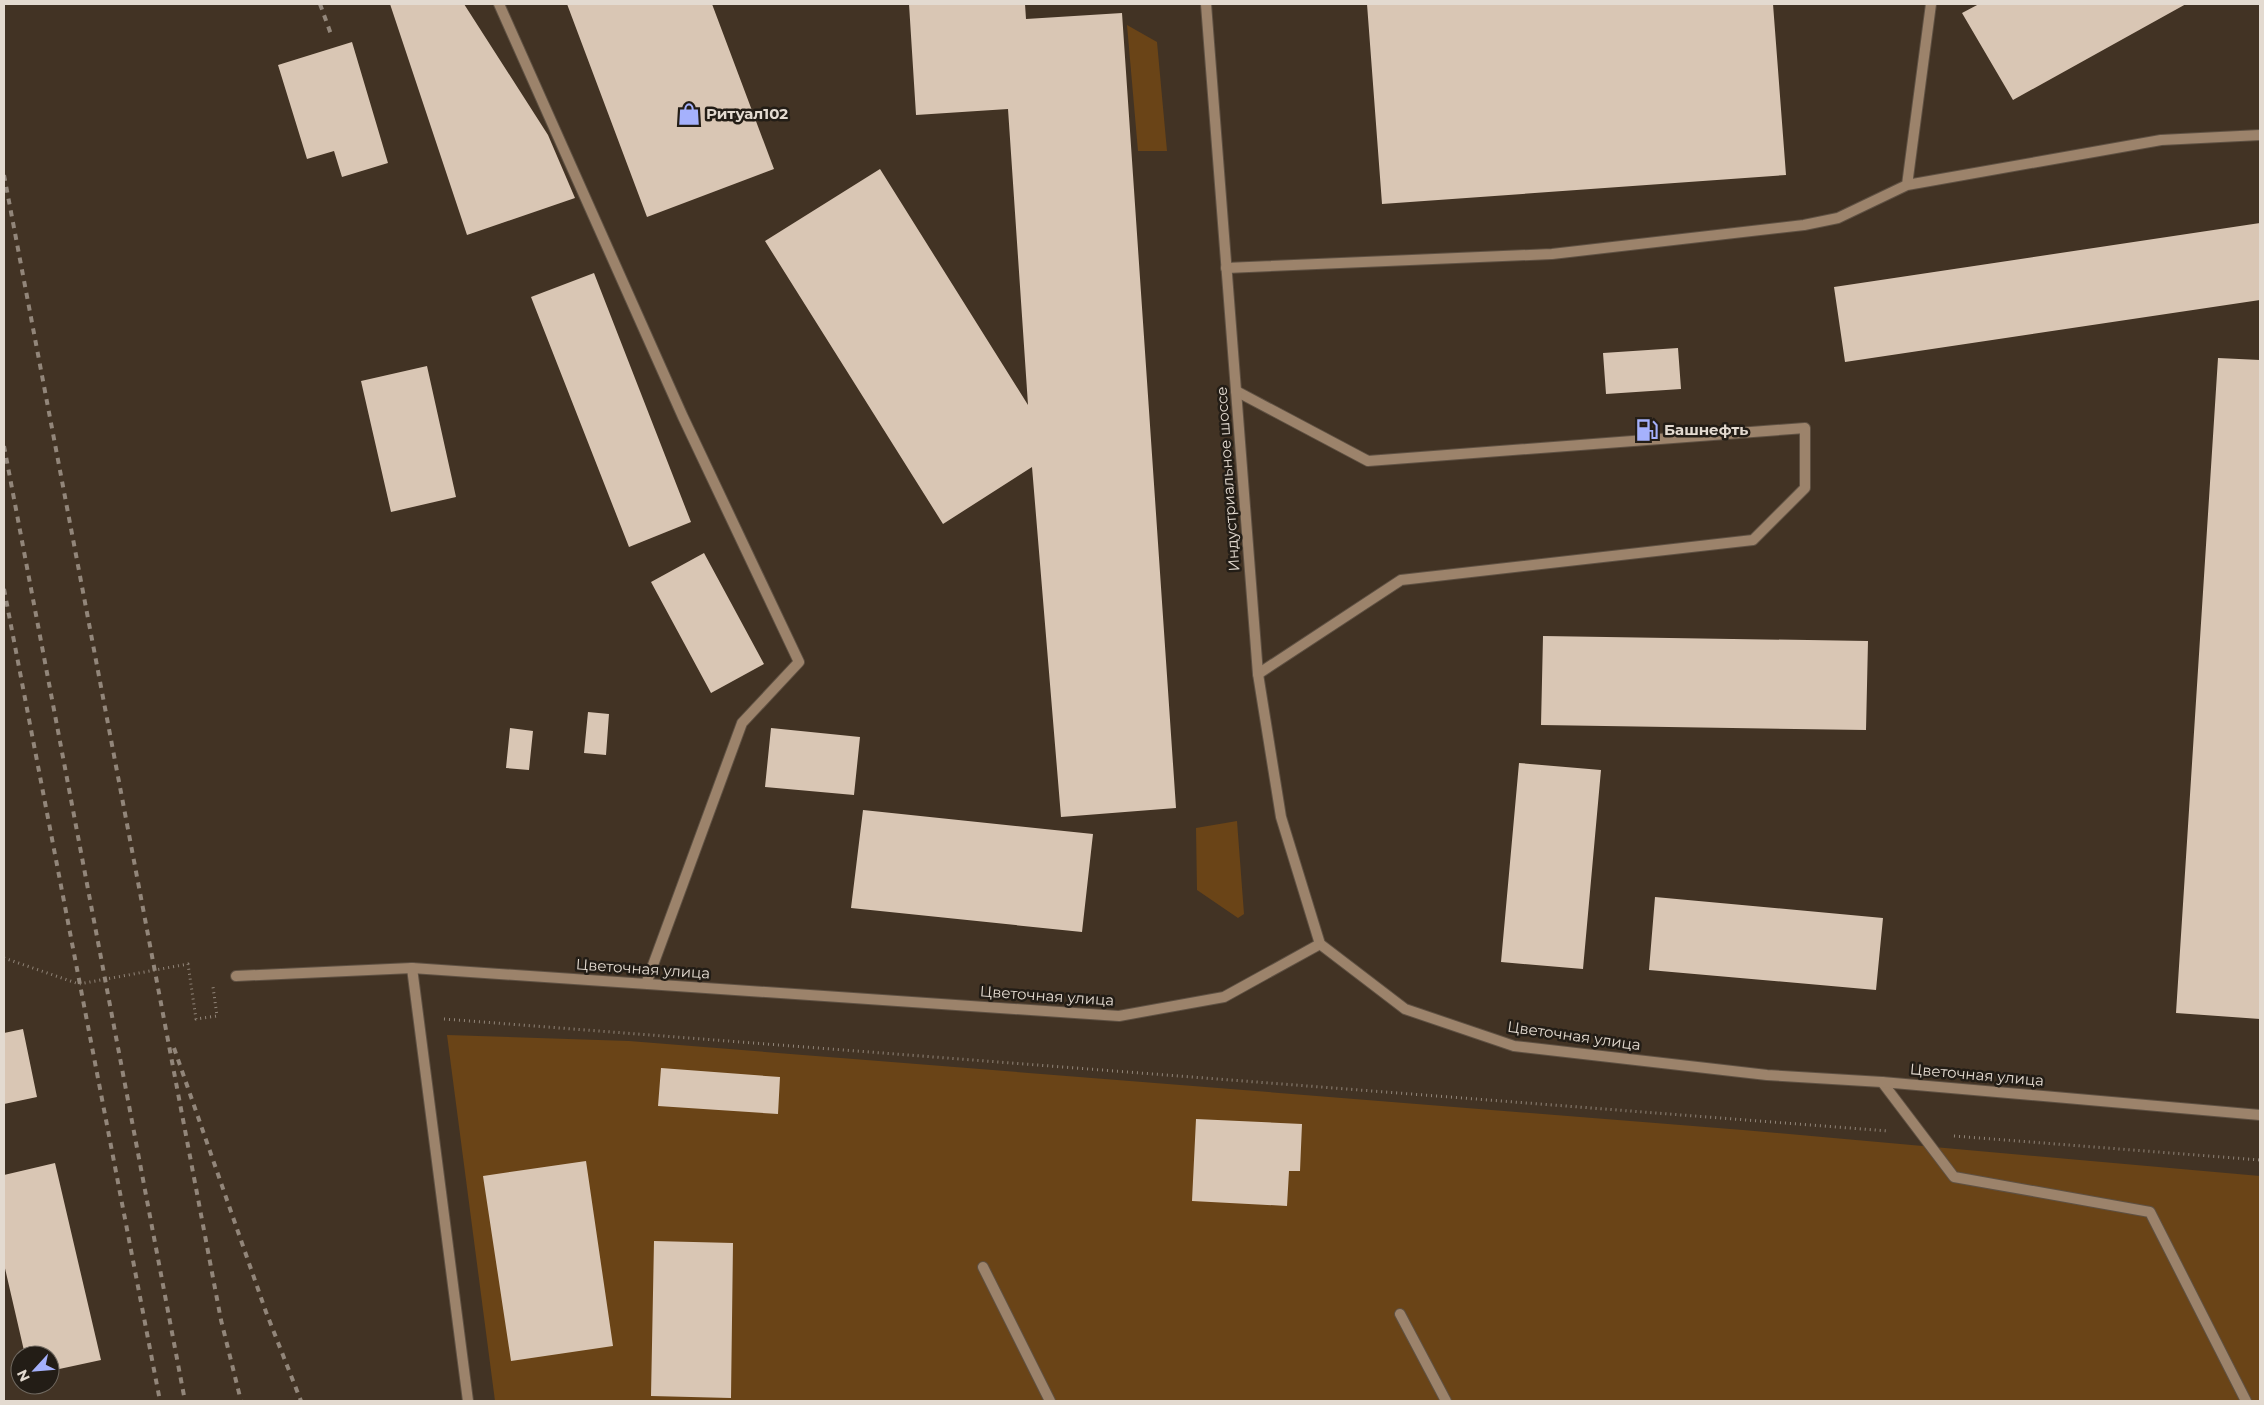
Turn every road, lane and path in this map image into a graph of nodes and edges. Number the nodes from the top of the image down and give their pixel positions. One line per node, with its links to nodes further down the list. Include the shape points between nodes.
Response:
1 (499, 4): 13 (street, via 683,417 799,662 742,723)
2 (1206, 4): 6 (street, Индустриальное шоссе)
3 (1932, 4): 5 (street)
4 (2260, 135): 5 (street, via 2161,140)
5 (1907, 185): 6 (street, via 1838,218 1804,225 1552,254)
6 (1226, 268): 7 (street, Индустриальное шоссе)
7 (1236, 391): 8 (street, Индустриальное шоссе); 8 (street, via 1368,461 1805,428 1805,488 1754,540 1401,580)
8 (1258, 674): 9 (street, Индустриальное шоссе, via 1281,817)
9 (1320, 944): 13 (street, Цветочная улица, via 1224,996 1119,1016); 15 (street, Цветочная улица, via 1405,1009 1514,1046 1767,1075)
10 (4, 958): 12 (path, via 80,984 188,964 196,1019 217,1016 212,980)
11 (412, 968): 12 (street, Цветочная улица); 13 (street, Цветочная улица); 14 (street)
12 (236, 976)
13 (646, 984)
14 (418, 1016): 17 (path); 21 (street)
15 (1882, 1082): 16 (street, Цветочная улица); 17 (street)
16 (2260, 1115)
17 (1921, 1134): 18 (path); 24 (street, via 1954,1177 2150,1212)
18 (2260, 1160)
19 (984, 1267): 22 (street)
20 (1400, 1314): 23 (street)
21 (468, 1401)
22 (1050, 1401)
23 (1446, 1401)
24 (2246, 1401)

